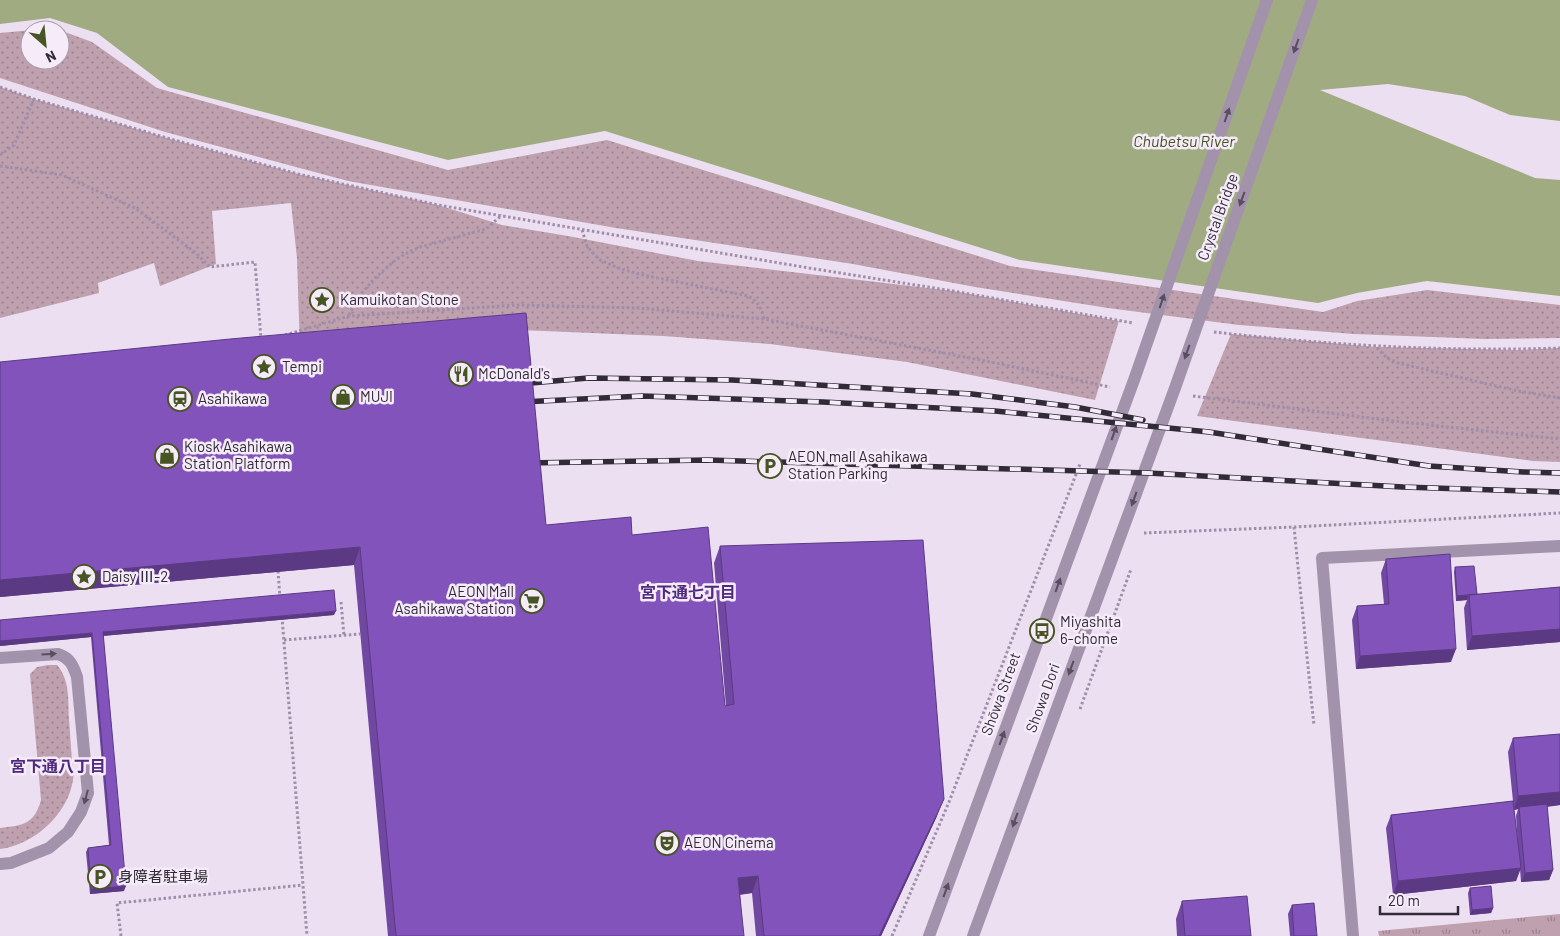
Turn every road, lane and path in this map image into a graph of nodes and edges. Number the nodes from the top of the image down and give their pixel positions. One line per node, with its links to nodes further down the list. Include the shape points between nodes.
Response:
1 (1267, 0): 18 (street, Crystal Bridge, one-way to 1)
2 (1312, 0): 19 (street, Crystal Bridge, one-way to 19)
3 (0, 88): 4 (path)
4 (34, 99): 5 (path, via 14,145); 7 (path, via 298,174 438,205)
5 (0, 155)
6 (0, 166): 14 (path, via 62,176 135,208 210,267 255,262)
7 (502, 215): 8 (path); 9 (path, via 486,229 405,254 375,278 360,295)
8 (582, 230): 10 (path, via 587,246 600,260 643,276 748,296 761,308); 11 (path)
9 (349, 316): 10 (path, via 517,305 637,308); 13 (path)
10 (764, 319): 17 (path, via 1110,387)
11 (1138, 324)
12 (1212, 332): 15 (path)
13 (277, 338)
14 (262, 343)
15 (1376, 347): 16 (path); 21 (path, via 1398,363)
16 (1560, 348)
17 (1113, 379)
18 (1134, 380): 40 (street, Shōwa Street, one-way to 18)
19 (1175, 388): 41 (street, Showa Dori, one-way to 41)
20 (1192, 396): 22 (path)
21 (1560, 398)
22 (1560, 439)
23 (1081, 460): 39 (path, via 949,802)
24 (1560, 513): 25 (path)
25 (1144, 533)
26 (1560, 546): 42 (street, via 1322,558)
27 (278, 572): 28 (path)
28 (281, 599)
29 (341, 602): 32 (path)
30 (282, 614): 33 (path)
31 (360, 634): 32 (path)
32 (344, 636): 33 (path)
33 (284, 640): 36 (path)
34 (0, 658): 35 (street, one-way to 35, via 58,654 72,662 77,677 88,793 68,832 49,848)
35 (0, 864)
36 (303, 885): 37 (path, via 116,903); 38 (path)
37 (121, 936)
38 (307, 936)
39 (892, 936)
40 (929, 936)
41 (973, 936)
42 (1353, 936)

